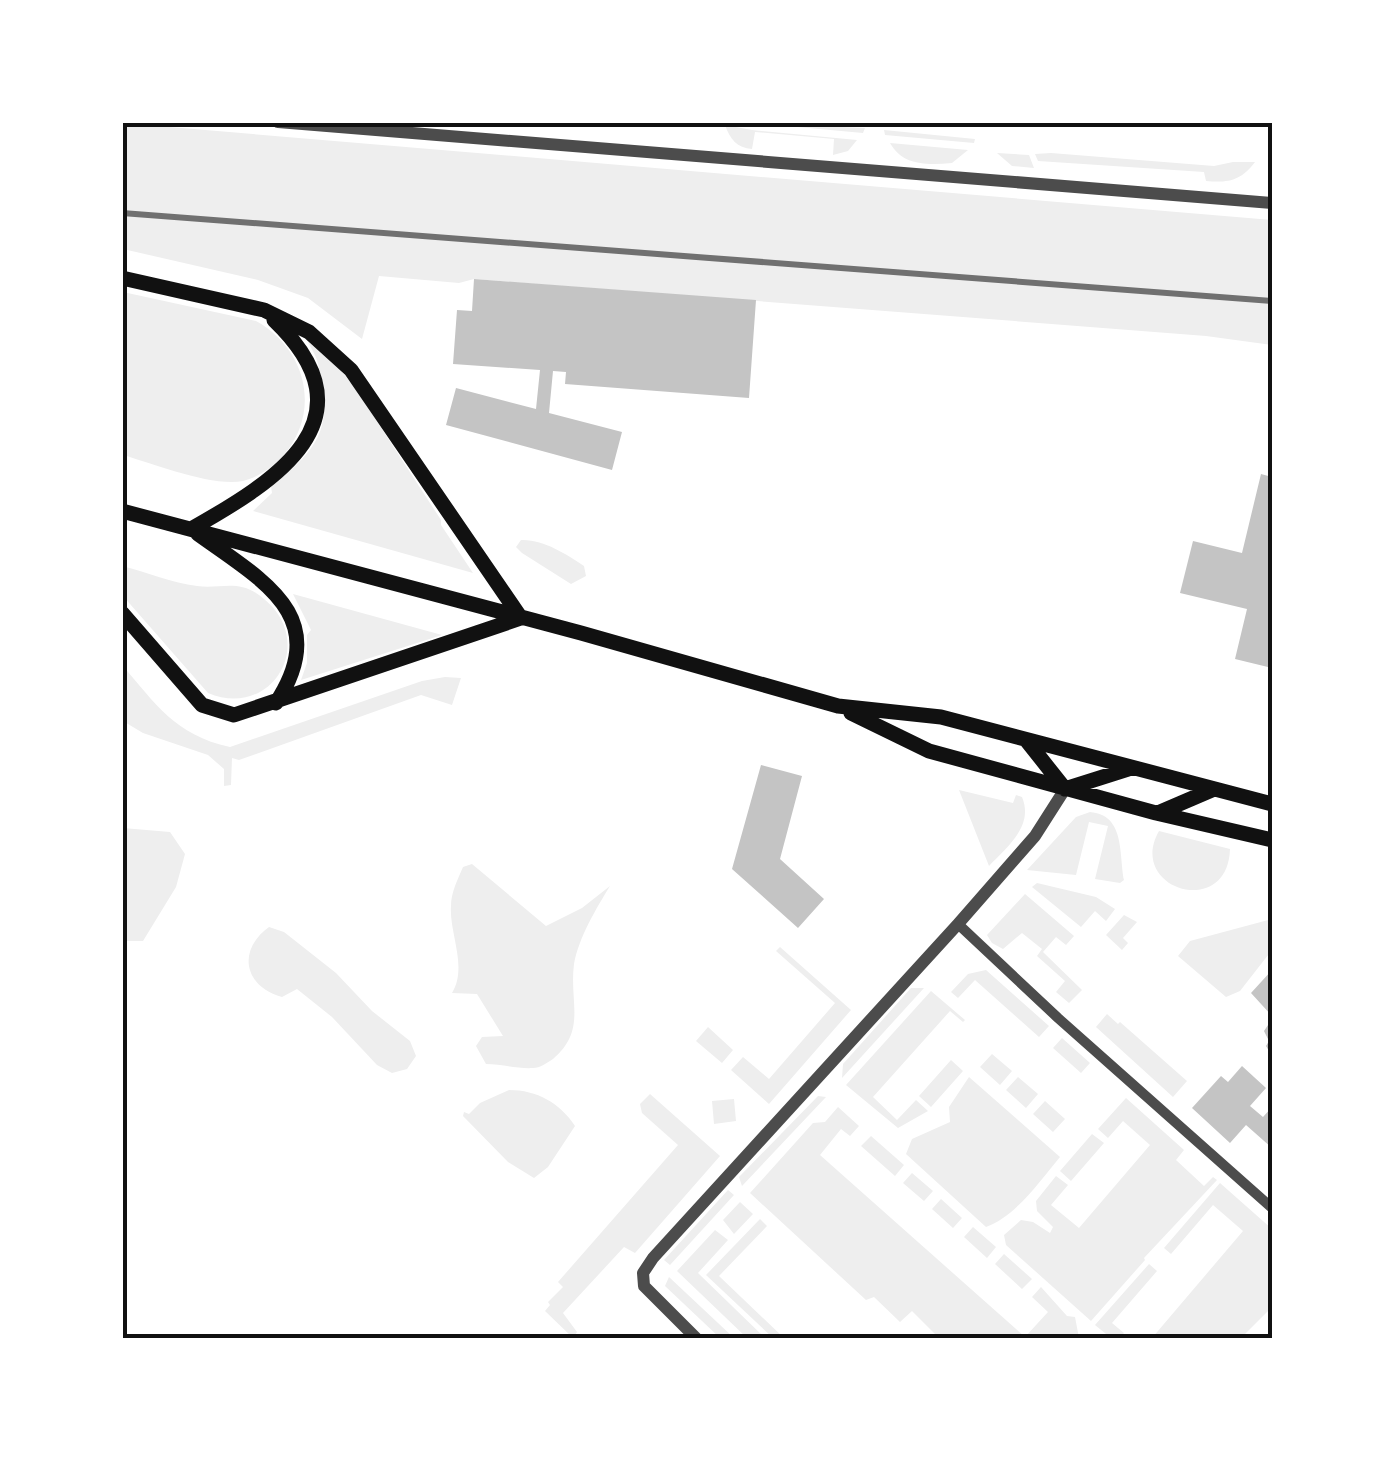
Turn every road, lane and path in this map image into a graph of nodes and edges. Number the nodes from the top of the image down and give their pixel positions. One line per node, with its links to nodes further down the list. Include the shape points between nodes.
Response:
1 (278, 122): 2 (street)
2 (1272, 203)
3 (122, 278): 4 (main road)
4 (264, 310): 6 (main road, via 304,352 311,369 311,431 282,471); 8 (main road, via 309,332 350,370)
5 (122, 511): 6 (main road)
6 (191, 529): 8 (main road); 9 (main road, via 267,584 295,622 296,664)
7 (122, 614): 9 (main road, via 202,704 234,715)
8 (521, 618): 9 (main road); 10 (main road)
9 (276, 703)
10 (838, 706): 11 (main road, via 941,717); 13 (main road, via 929,751)
11 (1026, 740): 12 (main road); 13 (main road)
12 (1132, 768): 13 (main road); 14 (main road)
13 (1065, 789): 16 (main road); 18 (street, via 1035,836)
14 (1214, 789): 15 (main road); 16 (main road)
15 (1272, 804)
16 (1156, 814): 17 (main road)
17 (1272, 840)
18 (958, 924): 19 (street); 20 (street, via 653,1258 644,1286)
19 (1272, 1208)
20 (696, 1338)

